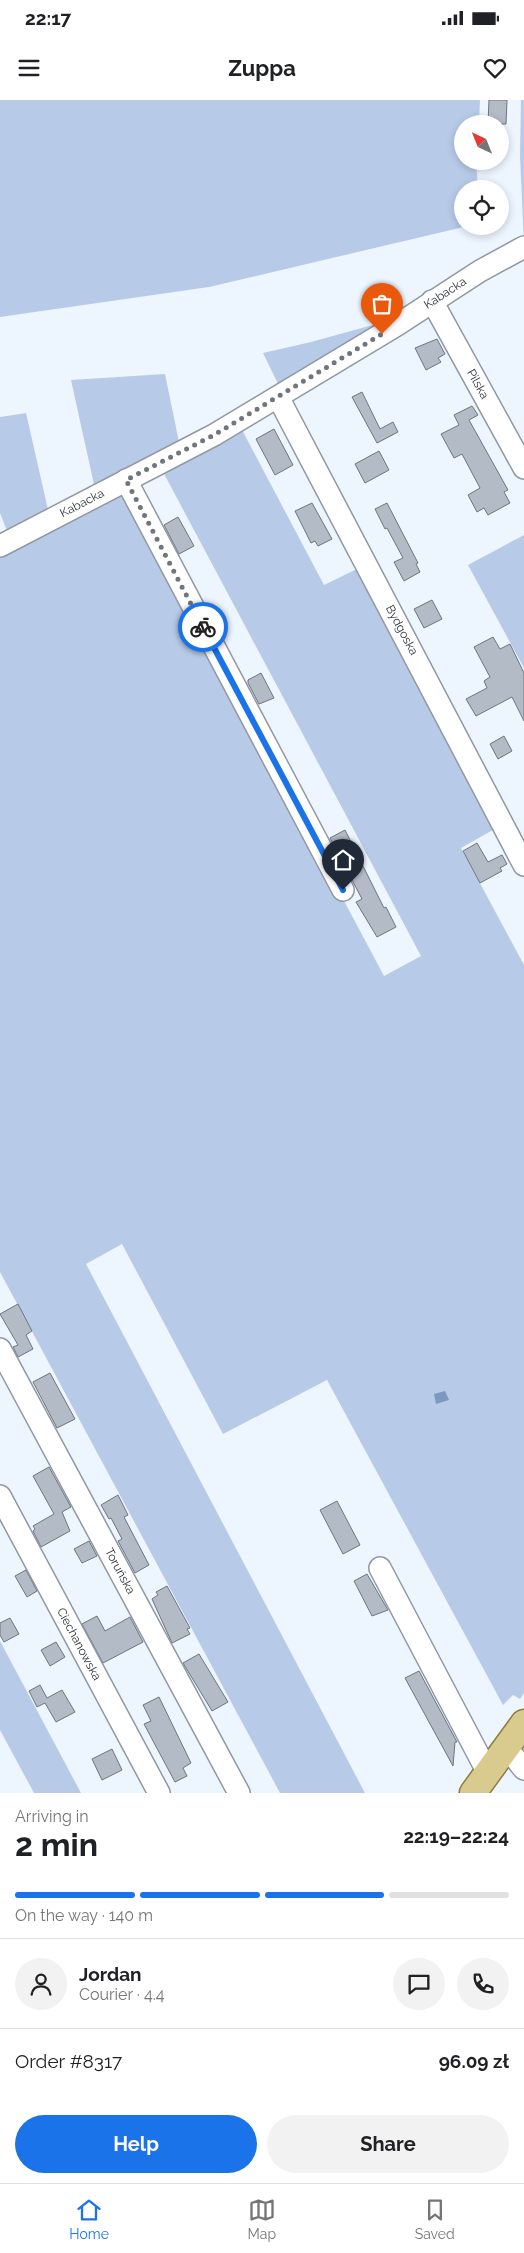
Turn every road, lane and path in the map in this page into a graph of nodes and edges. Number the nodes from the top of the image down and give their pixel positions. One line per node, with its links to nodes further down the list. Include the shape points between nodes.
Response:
1 (524, 246): 2 (street, Kabacka)
2 (432, 300): 3 (street, Kabacka, via 398,325); 4 (street, Pilska)
3 (278, 397): 5 (street, Kabacka, via 214,435); 7 (street, Bydgoska)
4 (524, 468)
5 (126, 480): 6 (street, Kabacka); 8 (street)
6 (0, 546)
7 (524, 865)
8 (343, 890)
9 (0, 1349): 17 (street, Toruńska)
10 (0, 1496): 16 (street, Ciechanowska)
11 (380, 1568): 15 (street)
12 (524, 1723): 13 (main road)
13 (506, 1747): 14 (street); 15 (main road)
14 (524, 1769)
15 (480, 1783)
16 (159, 1793)
17 (239, 1793)

